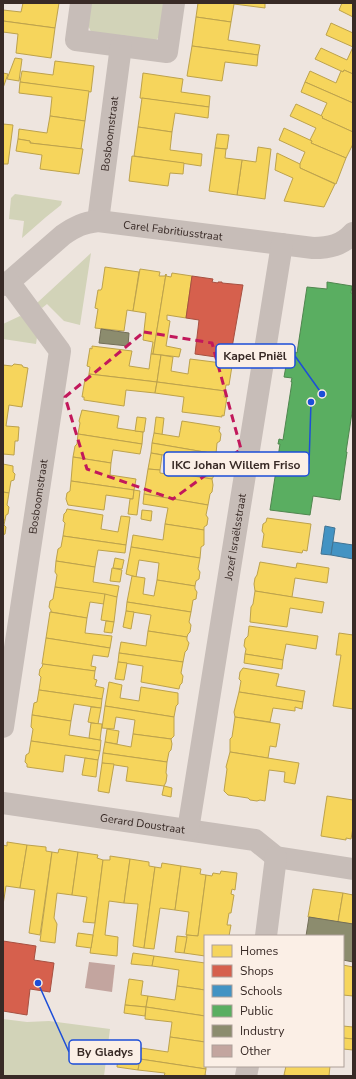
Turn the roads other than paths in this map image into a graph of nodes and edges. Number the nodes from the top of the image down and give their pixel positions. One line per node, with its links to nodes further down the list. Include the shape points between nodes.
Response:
1 (81, 3): 3 (street, via 76,40)
2 (174, 3): 3 (street, via 167,52)
3 (121, 46): 4 (street, Bosboomstraat)
4 (98, 221): 6 (street, Carel Fabritiusstraat); 7 (street, Carel Fabritiusstraat, via 85,222 73,228)
5 (353, 233): 6 (street, Carel Fabritiusstraat, via 337,245 325,248)
6 (282, 244): 10 (street, Jozef Israëlsstraat)
7 (6, 284): 8 (street, Bosboomstraat, via 60,351)
8 (3, 727)
9 (3, 803): 10 (street, Gerard Doustraat)
10 (188, 830): 11 (street, Gerard Doustraat, via 255,840)
11 (276, 857): 12 (street); 13 (street)
12 (353, 869)
13 (266, 935)

